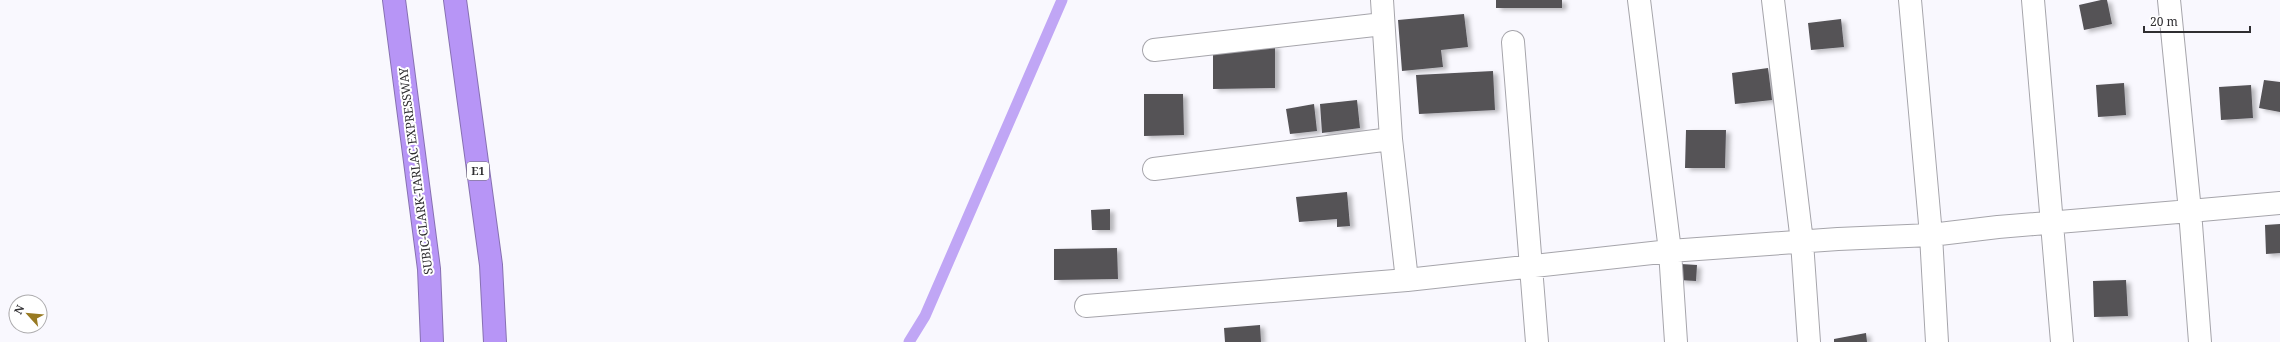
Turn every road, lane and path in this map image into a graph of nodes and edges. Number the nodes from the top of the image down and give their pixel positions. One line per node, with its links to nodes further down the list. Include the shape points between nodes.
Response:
1 (394, 0): 23 (highway, SUBIC-CLARK-TARLAC EXPRESSWAY, via 428,269)
2 (455, 0): 24 (highway, E1, via 491,265)
3 (1382, 0): 9 (street)
4 (1639, 0): 19 (street)
5 (1773, 0): 18 (street)
6 (1910, 0): 17 (street)
7 (2033, 0): 16 (street)
8 (2169, 0): 15 (street)
9 (1383, 24): 11 (street); 12 (street)
10 (1513, 42): 20 (street)
11 (1154, 50)
12 (1391, 139): 13 (street); 21 (street)
13 (1154, 169)
14 (2280, 203): 15 (street)
15 (2190, 211): 16 (street); 30 (street)
16 (2051, 223): 17 (street, via 1998,226); 29 (street)
17 (1930, 235): 18 (street); 28 (street)
18 (1802, 242): 19 (street); 27 (street)
19 (1670, 250): 20 (street); 26 (street)
20 (1532, 266): 21 (street); 25 (street)
21 (1407, 280): 22 (street)
22 (1086, 306)
23 (432, 342)
24 (495, 342)
25 (1537, 342)
26 (1676, 342)
27 (1809, 342)
28 (1937, 342)
29 (2062, 342)
30 (2200, 342)

